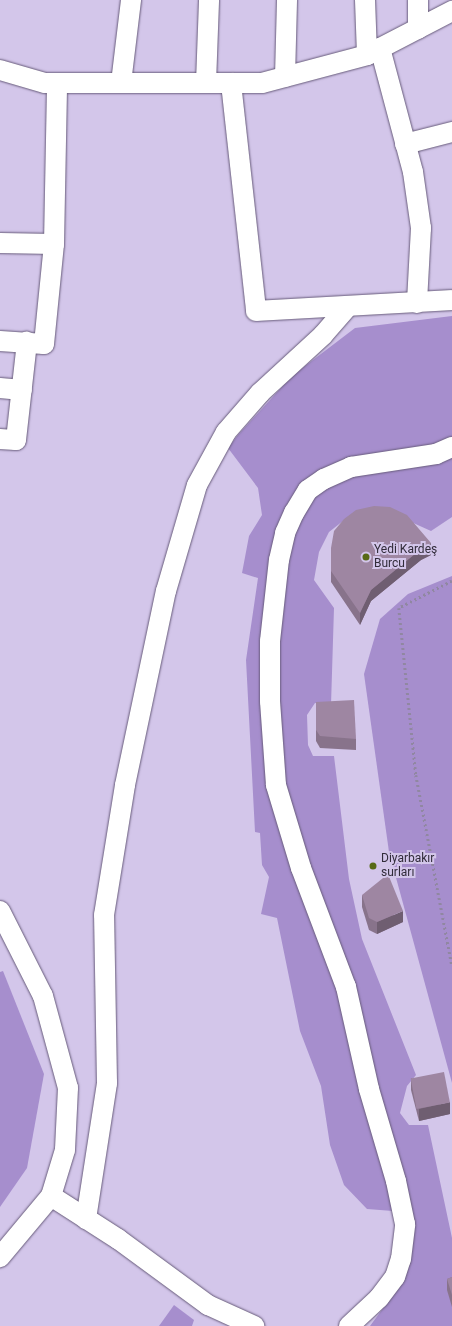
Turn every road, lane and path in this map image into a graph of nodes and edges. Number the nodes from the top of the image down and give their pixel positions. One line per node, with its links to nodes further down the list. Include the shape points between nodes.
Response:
1 (132, 0): 12 (street)
2 (209, 0): 13 (street)
3 (287, 0): 10 (street)
4 (366, 0): 8 (street)
5 (418, 0): 7 (street)
6 (452, 12): 7 (street)
7 (418, 29): 8 (street)
8 (374, 52): 10 (street); 16 (street)
9 (0, 70): 11 (street, via 45,83)
10 (285, 77): 14 (street, via 262,83)
11 (58, 83): 12 (street); 18 (street)
12 (121, 83): 13 (street)
13 (206, 83): 14 (street)
14 (231, 84): 21 (street, via 256,312)
15 (452, 132): 16 (street)
16 (405, 144): 20 (street, via 413,172 421,228)
17 (0, 243): 18 (street)
18 (54, 244): 23 (street, via 44,344)
19 (452, 300): 20 (street)
20 (417, 303): 21 (street)
21 (347, 307): 32 (street, via 323,335 260,393 226,432 197,485 168,585 125,785 104,915 107,1083)
22 (0, 341): 23 (street)
23 (27, 342): 25 (street)
24 (0, 388): 25 (street)
25 (22, 390): 26 (street, via 16,440)
26 (0, 439)
27 (452, 447): 35 (street, via 436,454 352,466 324,479 308,490 294,513 285,533 279,560 270,641 270,701 276,785 301,868 346,987 369,1089 406,1224 401,1259 395,1277 379,1298)
28 (452, 581): 30 (path, via 399,608 416,775)
29 (0, 910): 31 (street, via 43,996 68,1088 65,1150)
30 (452, 966)
31 (51, 1196): 32 (street); 33 (street)
32 (86, 1219): 34 (street, via 118,1239 208,1305)
33 (0, 1257)
34 (254, 1326)
35 (349, 1326)

